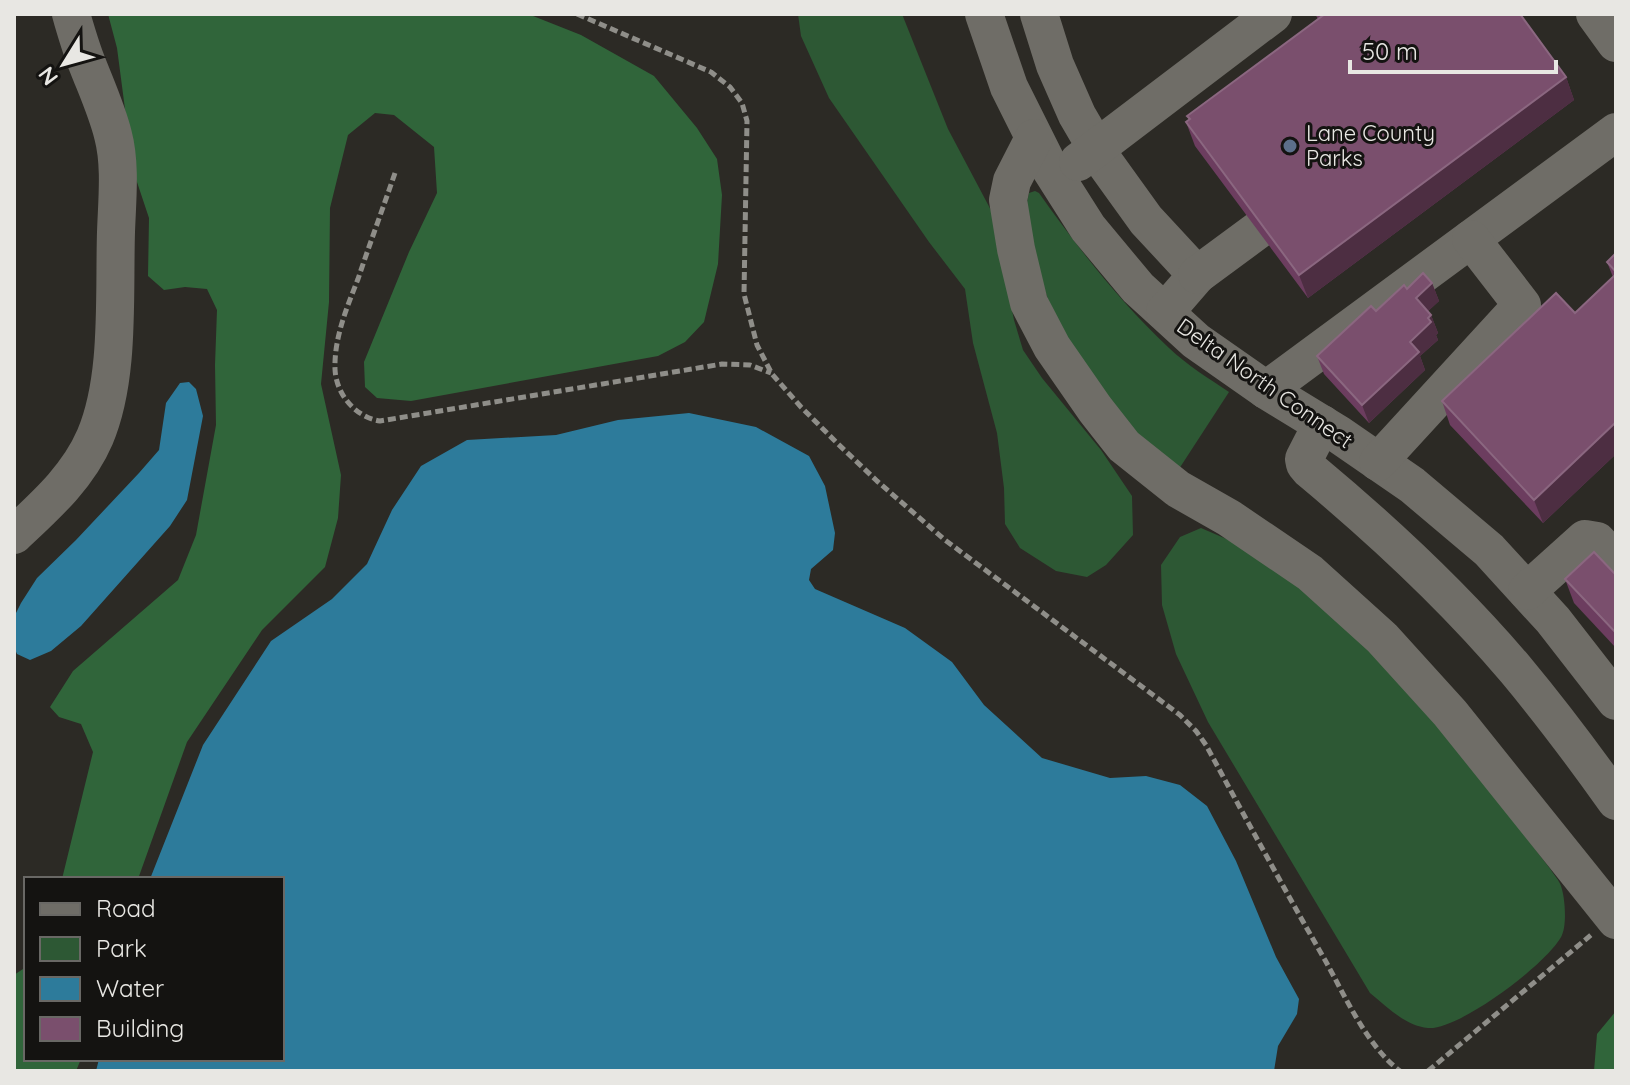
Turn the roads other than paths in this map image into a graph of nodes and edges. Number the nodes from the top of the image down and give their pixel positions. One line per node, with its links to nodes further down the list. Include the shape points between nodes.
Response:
1 (71, 14): 18 (lane, via 114,136 113,361 105,410 80,466)
2 (984, 14): 8 (lane, Delta North Connect, via 1009,87)
3 (1039, 14): 9 (lane, via 1055,65)
4 (1273, 14): 9 (lane)
5 (1595, 14): 6 (lane)
6 (1616, 43)
7 (1616, 132): 12 (lane)
8 (1034, 138): 10 (lane, Delta North Connect); 23 (lane, via 1008,200 1016,249 1029,303 1095,409 1124,446 1178,489 1310,573 1382,638 1450,713)
9 (1097, 148): 10 (lane); 13 (lane, via 1146,220)
10 (1057, 178): 14 (lane, Delta North Connect, via 1088,228)
11 (1258, 230): 13 (lane)
12 (1471, 239): 15 (lane); 17 (lane, via 1522,305)
13 (1197, 275): 14 (lane)
14 (1165, 312): 15 (lane, Delta North Connect, via 1196,341)
15 (1266, 390): 16 (lane, Delta North Connect)
16 (1322, 424): 17 (lane, Delta North Connect); 22 (lane, via 1305,464 1365,516 1514,667)
17 (1378, 462): 20 (lane, Delta North Connect, via 1489,550)
18 (14, 535)
19 (1616, 561): 20 (lane, via 1597,541 1585,539)
20 (1527, 591): 21 (lane, Delta North Connect)
21 (1616, 701)
22 (1616, 801)
23 (1614, 918)

